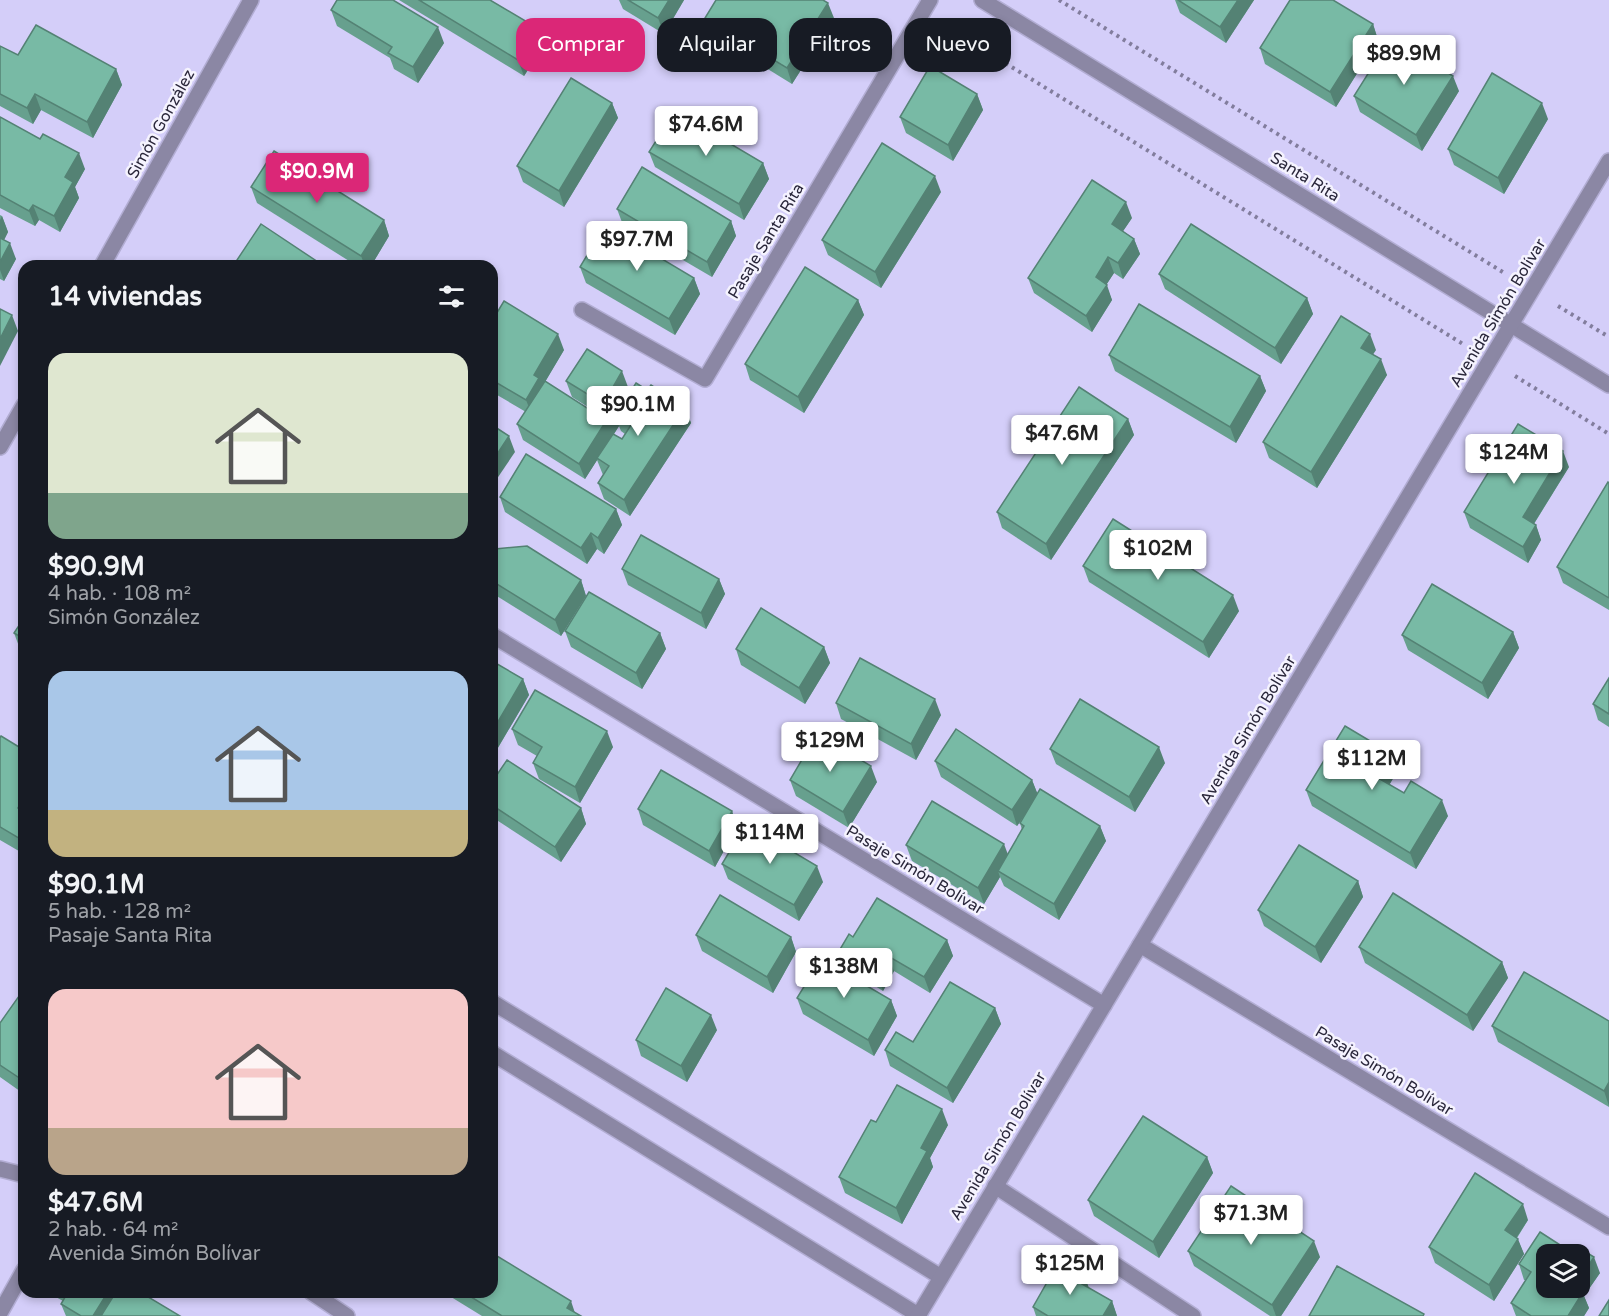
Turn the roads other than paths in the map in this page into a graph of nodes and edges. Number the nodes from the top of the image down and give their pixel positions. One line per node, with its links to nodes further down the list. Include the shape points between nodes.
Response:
1 (251, 0): 5 (street, Simón González)
2 (986, 1): 7 (street, Santa Rita)
3 (927, 6): 6 (street, Pasaje Santa Rita, via 705,379)
4 (1609, 161): 7 (street, Avenida Simón Bolívar)
5 (105, 260)
6 (582, 310)
7 (1512, 325): 8 (street, Santa Rita); 12 (street, Avenida Simón Bolívar)
8 (1609, 385)
9 (18, 416): 10 (street)
10 (0, 447)
11 (498, 639): 13 (street, Pasaje Simón Bolívar)
12 (1140, 945): 13 (street, Avenida Simón Bolívar); 19 (street, Pasaje Simón Bolívar)
13 (1104, 1005): 18 (street, Avenida Simón Bolívar)
14 (498, 1006): 20 (street)
15 (498, 1057): 25 (street)
16 (0, 1169): 17 (street)
17 (18, 1174)
18 (995, 1186): 20 (street, Avenida Simón Bolívar); 26 (street)
19 (1609, 1227)
20 (941, 1277): 25 (street, Avenida Simón Bolívar)
21 (18, 1281): 23 (street)
22 (320, 1298): 24 (street)
23 (0, 1313)
24 (347, 1316)
25 (918, 1316)
26 (1193, 1316)

